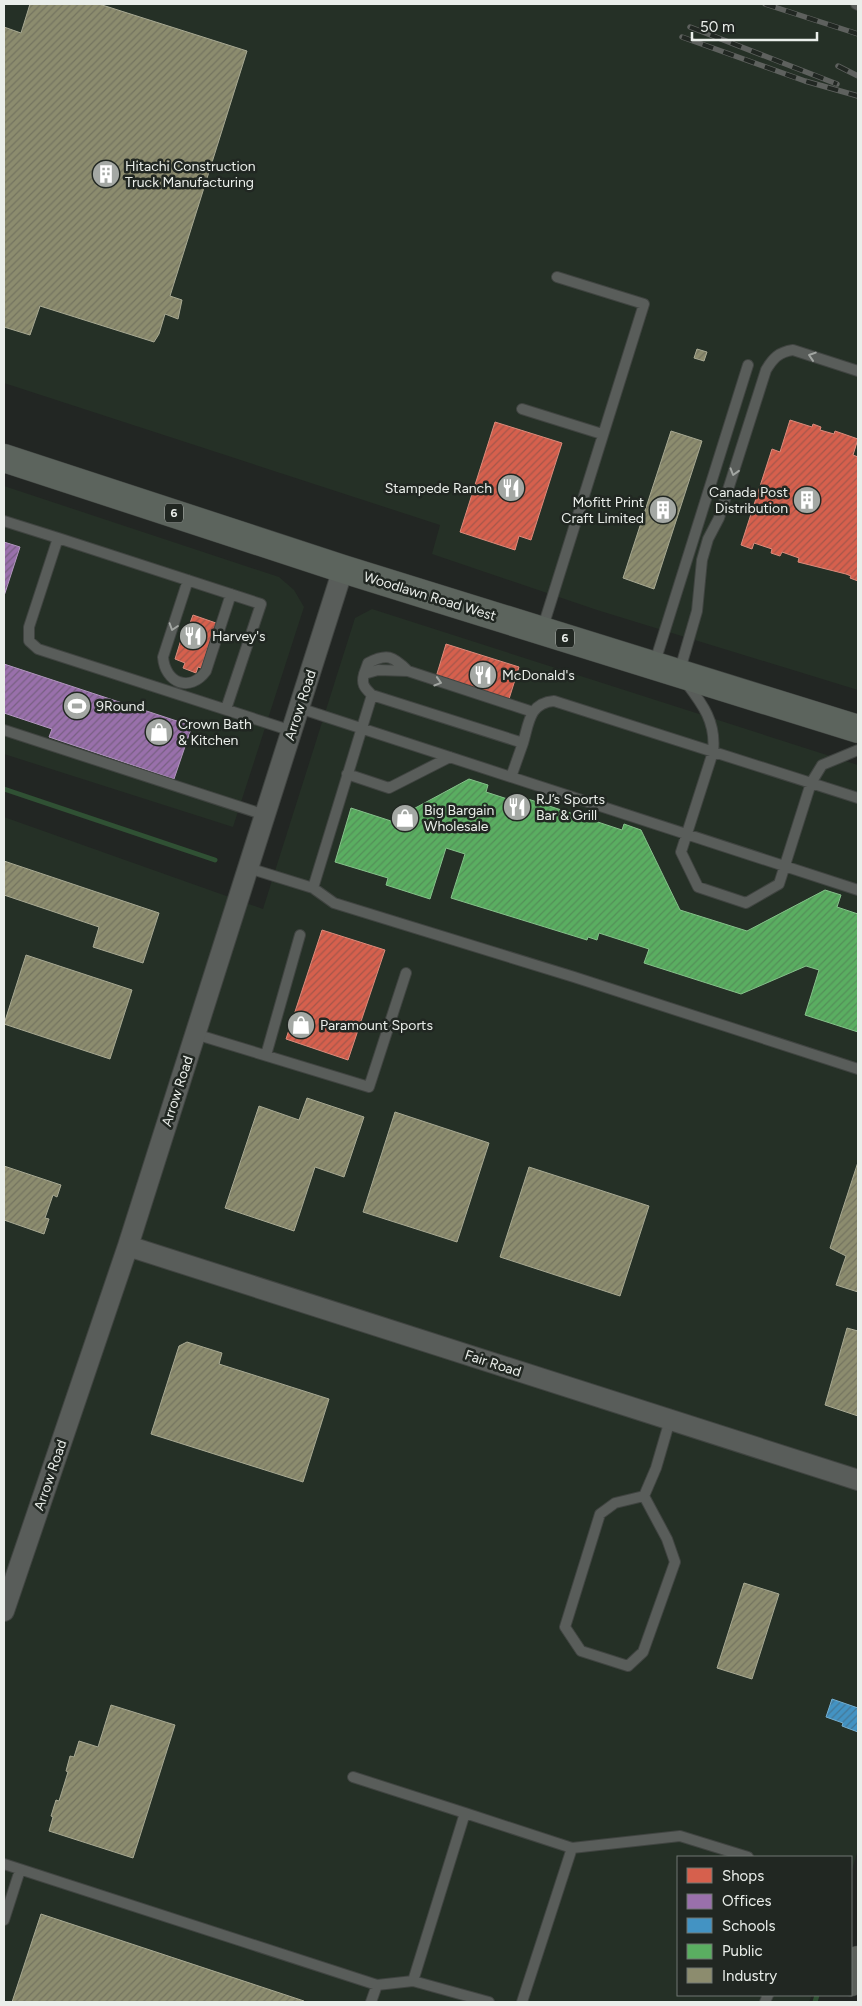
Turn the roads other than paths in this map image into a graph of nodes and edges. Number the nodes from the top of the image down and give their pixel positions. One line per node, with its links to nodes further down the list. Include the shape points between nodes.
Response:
1 (557, 276): 5 (lane, via 644,304)
2 (748, 365): 13 (lane)
3 (858, 371): 13 (lane, one-way to 13, via 793,350 771,360 719,518 708,539 702,560 697,611)
4 (522, 409): 5 (lane)
5 (602, 434): 12 (lane)
6 (4, 458): 9 (main road, Woodlawn Road West / 6)
7 (4, 521): 8 (lane)
8 (58, 538): 10 (lane); 16 (lane, via 29,627 29,640 38,649)
9 (343, 569): 12 (main road, Woodlawn Road West / 6); 15 (street, Arrow Road)
10 (188, 580): 11 (lane); 11 (lane, one-way to 11, via 163,658 164,668 178,682 200,680 206,671)
11 (231, 594): 16 (lane, via 261,604)
12 (542, 630): 13 (main road, Woodlawn Road West / 6)
13 (666, 669): 19 (main road, Woodlawn Road West / 6); 24 (lane, via 708,713 715,739)
14 (372, 695): 17 (lane, one-way to 17, via 364,688 364,674 378,670 408,671); 18 (lane); 22 (lane)
15 (299, 708): 18 (lane); 21 (street, Arrow Road)
16 (226, 709): 21 (lane)
17 (532, 712): 22 (lane); 24 (lane, via 539,705 554,701)
18 (361, 728): 25 (lane); 26 (lane)
19 (858, 729)
20 (4, 730): 30 (lane)
21 (292, 731): 30 (street, Arrow Road)
22 (523, 743): 27 (lane)
23 (858, 750): 28 (lane, via 822,765)
24 (713, 752): 28 (lane); 31 (lane)
25 (450, 757): 26 (lane, via 389,788); 27 (lane)
26 (347, 774): 34 (lane)
27 (511, 777): 31 (lane)
28 (811, 783): 29 (lane); 32 (lane)
29 (858, 798)
30 (265, 815): 33 (street, Arrow Road)
31 (687, 834): 32 (lane); 32 (lane, via 681,852 698,887 746,902 779,884)
32 (784, 866): 35 (lane)
33 (248, 868): 34 (lane); 38 (street, Arrow Road)
34 (313, 888): 40 (lane, via 334,903 574,976)
35 (858, 890)
36 (300, 934): 39 (lane)
37 (406, 973): 39 (lane, via 369,1087)
38 (195, 1034): 39 (lane); 41 (street, Arrow Road)
39 (266, 1055)
40 (858, 1069)
41 (128, 1246): 42 (street, Fair Road); 45 (street, Arrow Road)
42 (670, 1420): 43 (street, Fair Road); 44 (lane)
43 (858, 1480)
44 (644, 1496): 44 (lane, via 667,1539 675,1562 643,1652 628,1666 581,1651 565,1627 600,1514 615,1503)
45 (4, 1611)
46 (353, 1777): 47 (lane)
47 (465, 1813): 48 (lane); 55 (lane)
48 (572, 1848): 49 (lane, via 680,1836); 59 (lane)
49 (745, 1856)
50 (4, 1864): 51 (lane)
51 (20, 1870): 52 (lane); 56 (lane)
52 (4, 1920)
53 (858, 1960): 54 (main road)
54 (852, 1979)
55 (413, 1981): 56 (lane); 58 (lane)
56 (377, 1985): 57 (lane)
57 (371, 2002)
58 (489, 2002)
59 (522, 2002)

